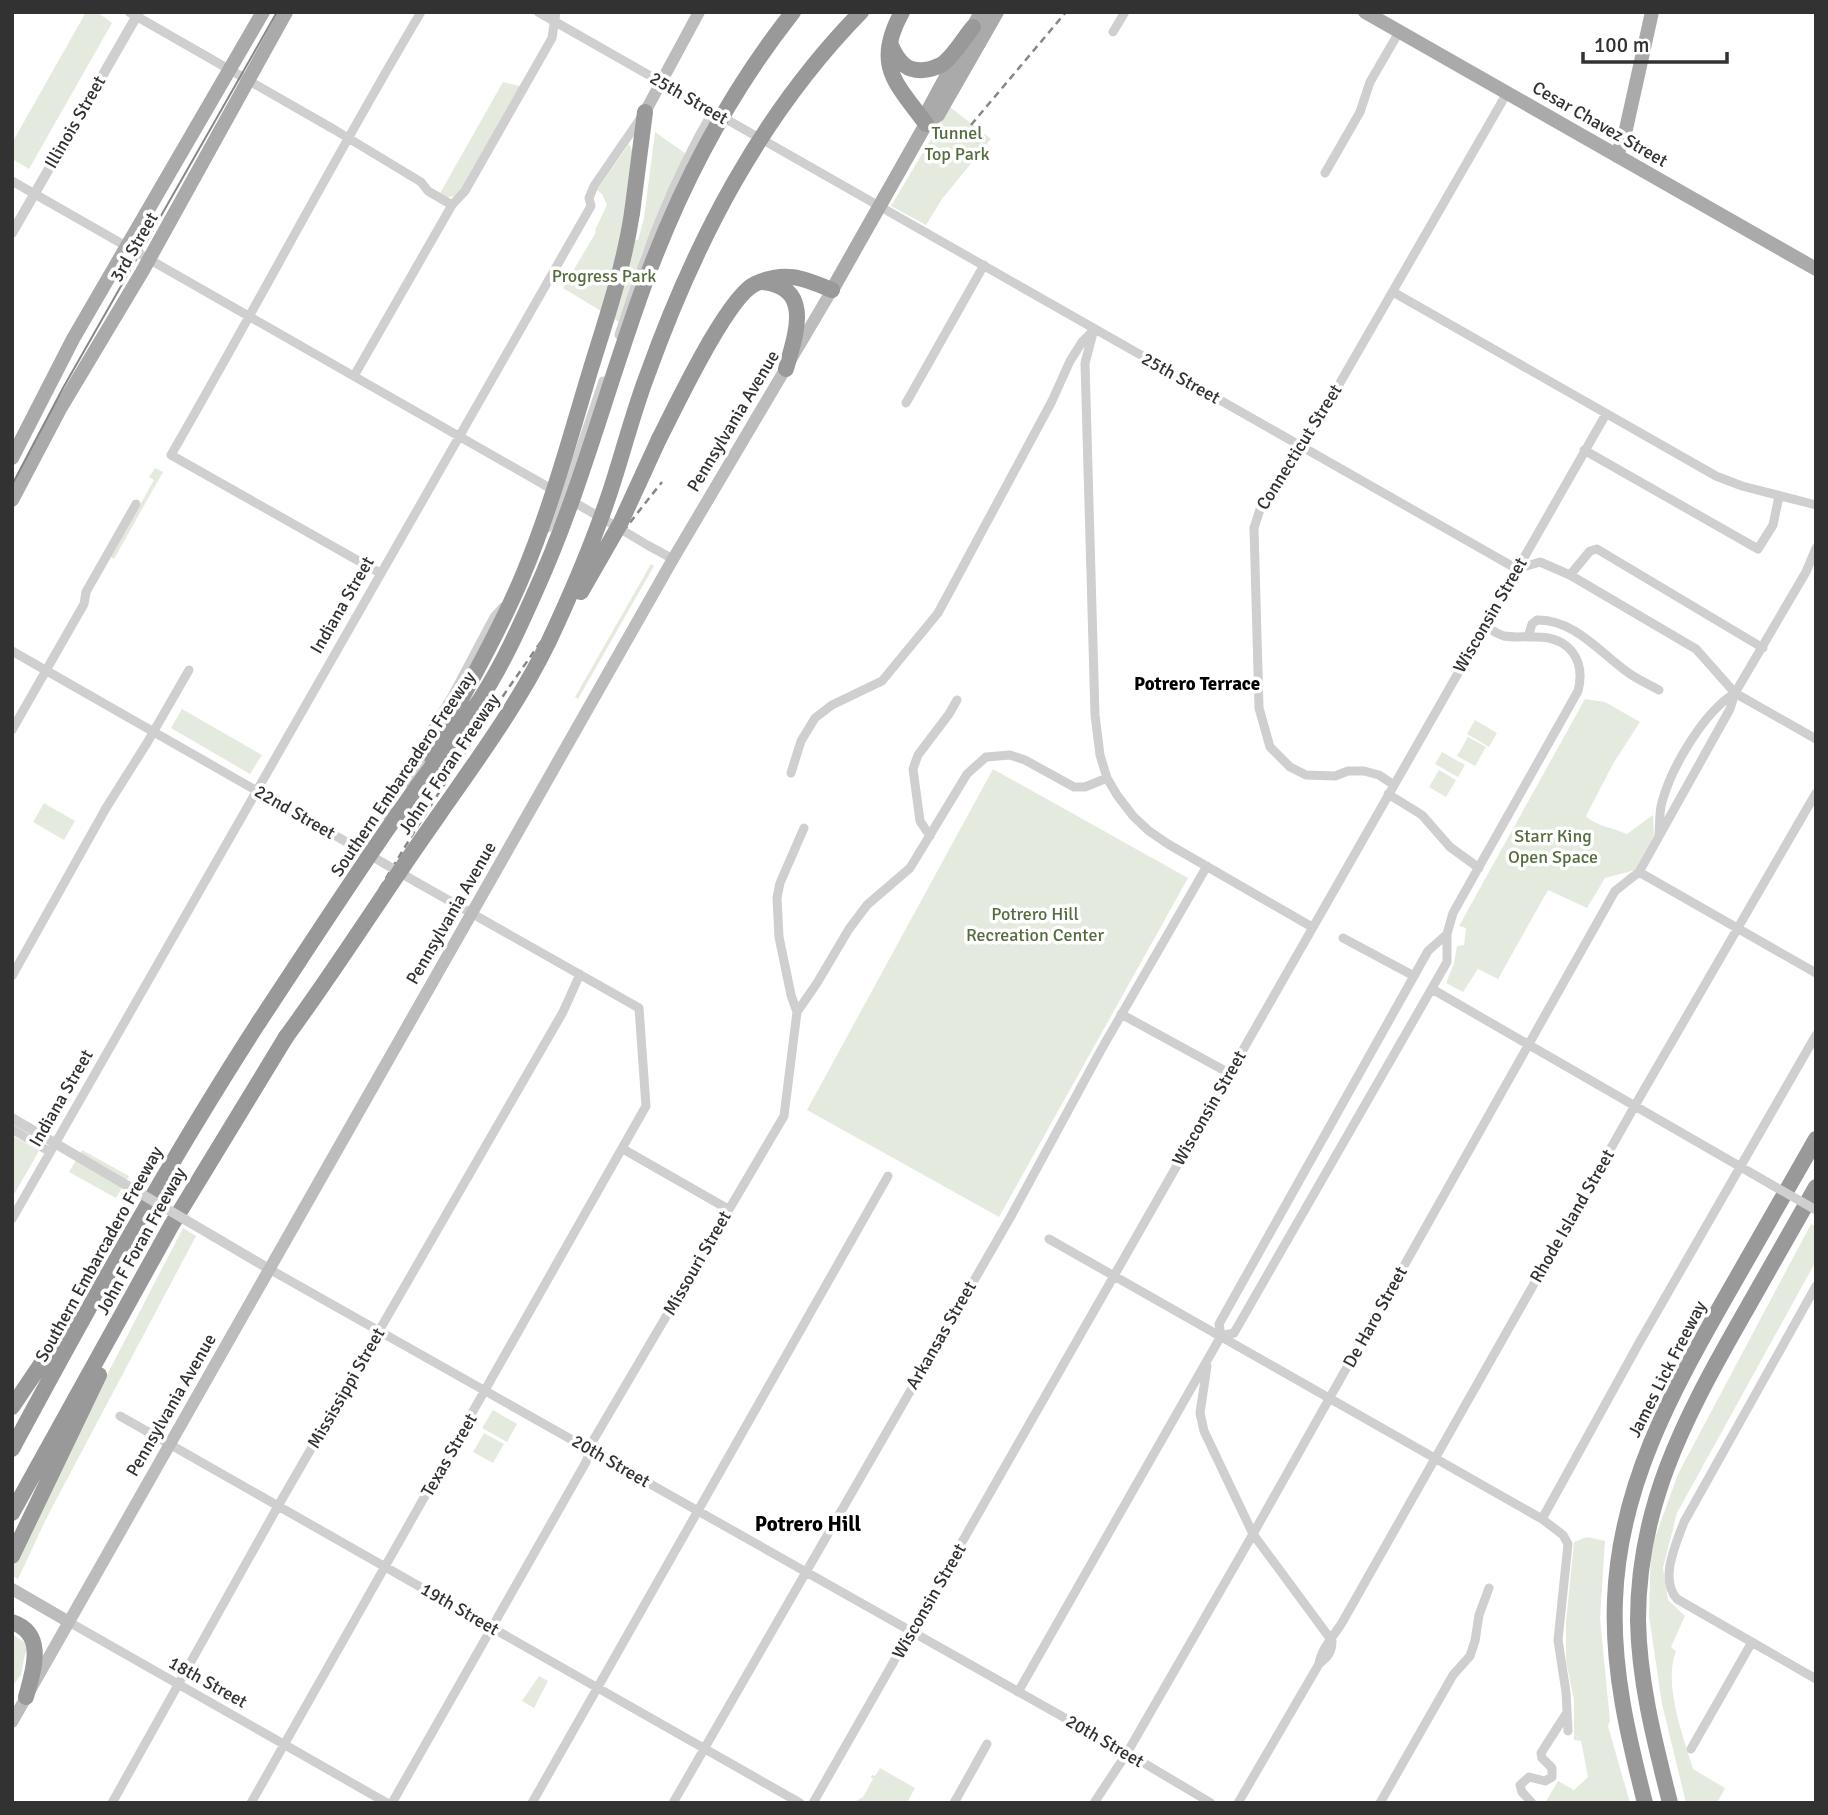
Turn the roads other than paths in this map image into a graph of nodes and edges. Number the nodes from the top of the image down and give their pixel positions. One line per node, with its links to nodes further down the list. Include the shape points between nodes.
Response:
1 (263, 12): 20 (main road, 3rd Street)
2 (286, 12): 21 (main road, 3rd Street)
3 (421, 12): 27 (street)
4 (538, 12): 15 (street, 25th Street)
5 (699, 12): 22 (main road, Indiana Street)
6 (793, 12): 81 (highway, Southern Embarcadero Freeway, bridge, via 719,122 666,230 569,513 517,629 482,696)
7 (861, 12): 68 (highway, John F Foran Freeway, bridge, via 778,111 717,213 647,376 581,570)
8 (902, 12): 19 (highway)
9 (981, 12): 16 (main road, Pennsylvania Avenue)
10 (997, 12): 26 (main road, Pennsylvania Avenue, via 938,116)
11 (1125, 12): 17 (street)
12 (1365, 12): 18 (main road, Cesar Chavez Street)
13 (1652, 12): 28 (main road)
14 (134, 14): 20 (street); 31 (street, Illinois Street)
15 (555, 17): 22 (street, 25th Street); 32 (street, via 552,37 465,191)
16 (973, 27): 19 (highway, via 944,63 920,71 895,58); 26 (main road, Pennsylvania Avenue, via 928,110)
17 (1113, 32)
18 (1399, 32): 23 (main road, Cesar Chavez Street); 29 (street)
19 (890, 40): 26 (highway, via 887,61 893,77)
20 (230, 70): 21 (street); 35 (main road, 3rd Street)
21 (247, 80): 27 (street); 36 (main road, 3rd Street)
22 (661, 82): 24 (street, 25th Street); 25 (main road, Indiana Street)
23 (1507, 93): 28 (main road, Cesar Chavez Street); 41 (street, Connecticut Street)
24 (713, 111): 33 (street, 25th Street); 53 (street, via 647,249)
25 (645, 112): 48 (street, Indiana Street, via 598,179 589,198 592,206); 81 (highway, bridge, via 619,275 536,542 507,610)
26 (926, 124): 33 (main road, Pennsylvania Avenue)
27 (348, 138): 32 (street); 42 (street)
28 (1617, 156): 38 (main road, Cesar Chavez Street)
29 (1325, 173)
30 (12, 181): 31 (street)
31 (34, 194): 34 (street, Illinois Street); 35 (street)
32 (452, 205): 45 (street)
33 (878, 206): 37 (street, 25th Street); 40 (main road, Pennsylvania Avenue)
34 (12, 233)
35 (126, 245): 36 (street); 51 (main road, 3rd Street)
36 (149, 259): 42 (street); 54 (main road, 3rd Street)
37 (984, 265): 43 (street, 25th Street); 46 (street)
38 (1816, 269)
39 (763, 282): 40 (highway, via 790,276); 44 (highway, via 782,288 798,312); 68 (highway, bridge, via 748,288 718,330 687,383 620,524)
40 (832, 290): 44 (main road, Pennsylvania Avenue)
41 (1393, 292): 47 (street); 49 (street, Connecticut Street)
42 (250, 317): 45 (street); 60 (street, via 171,455)
43 (1094, 329): 49 (street, 25th Street); 75 (street, via 1070,361 938,613 882,681 815,718 801,741); 76 (street, via 1085,363 1095,715)
44 (786, 369): 58 (main road, Pennsylvania Avenue)
45 (354, 376): 48 (street)
46 (906, 403)
47 (1606, 414): 50 (street, Wisconsin Street); 52 (street, via 1729,482)
48 (459, 437): 53 (street); 60 (street, Indiana Street)
49 (1303, 447): 59 (street, 25th Street); 77 (street, Connecticut Street, via 1263,500 1254,528 1259,708 1264,733 1279,759 1306,775 1364,771)
50 (1584, 450): 52 (street, via 1758,549 1773,525); 59 (street, Wisconsin Street)
51 (12, 458)
52 (1779, 496): 56 (street)
53 (564, 497): 58 (street, bridge); 85 (street, via 515,592 494,617 393,792)
54 (12, 500)
55 (136, 504): 66 (street)
56 (1816, 505)
57 (1816, 548): 64 (street, De Haro Street)
58 (673, 559): 89 (main road, Pennsylvania Avenue)
59 (1517, 569): 61 (street, via 1540,562); 62 (street, Wisconsin Street)
60 (380, 573): 78 (street, Indiana Street)
61 (1570, 575): 64 (street, via 1597,549); 70 (street, via 1696,649)
62 (1484, 625): 63 (street, via 1504,636); 77 (street, Wisconsin Street)
63 (1528, 637): 69 (street, via 1537,620 1558,624); 87 (street, via 1553,639 1572,649 1580,666 1579,687)
64 (1763, 648): 70 (street, De Haro Street)
65 (12, 651): 66 (street, 22nd Street)
66 (46, 670): 72 (street); 73 (street, 22nd Street)
67 (189, 670): 73 (street)
68 (527, 681): 118 (highway, John F Foran Freeway, bridge, via 480,757 286,1037)
69 (1659, 690)
70 (1735, 693): 74 (street); 84 (street, De Haro Street); 84 (street, De Haro Street, via 1720,703 1674,766 1661,805)
71 (957, 700): 83 (street, via 913,769 920,821)
72 (12, 730)
73 (154, 731): 78 (street, 22nd Street); 96 (street)
74 (1816, 739)
75 (791, 773)
76 (1107, 778): 83 (street, Missouri Street, via 1074,787 1025,760 1010,755 986,757 967,774); 86 (street, via 1149,831)
77 (1394, 785): 80 (street, Wisconsin Street)
78 (257, 790): 85 (street, 22nd Street); 110 (street, Indiana Street)
79 (1816, 793): 91 (street, Rhode Island Street)
80 (1388, 794): 87 (street, via 1422,815 1450,848); 90 (street, Wisconsin Street)
81 (407, 801): 122 (highway, Southern Embarcadero Freeway, bridge, via 189,1134)
82 (804, 828): 99 (street, via 777,898 779,937)
83 (930, 836): 99 (street, Missouri Street, via 910,867 867,905)
84 (1659, 837): 88 (street, De Haro Street)
85 (370, 855): 89 (street, 22nd Street, bridge)
86 (1207, 866): 90 (street); 100 (street, Arkansas Street)
87 (1479, 868): 92 (street, via 1453,912)
88 (1639, 872): 91 (street); 102 (street, De Haro Street, via 1615,891)
89 (472, 913): 95 (street, 22nd Street); 119 (main road, Pennsylvania Avenue)
90 (1312, 927): 103 (street, Wisconsin Street)
91 (1738, 929): 94 (street); 105 (street, Rhode Island Street)
92 (1447, 934): 97 (street, via 1428,951); 98 (street, via 1447,962)
93 (1343, 938): 97 (street)
94 (1816, 973)
95 (580, 974): 104 (street, 22nd Street, via 639,1007); 123 (street, Mississippi Street, via 563,1012)
96 (12, 976)
97 (1414, 976): 124 (street, via 1219,1324)
98 (1432, 989): 102 (street); 124 (street, via 1234,1333)
99 (797, 1012): 114 (street, Missouri Street, via 784,1116)
100 (1121, 1014): 103 (street); 141 (street, Arkansas Street, via 1010,1218)
101 (1816, 1035): 111 (street)
102 (1528, 1044): 105 (street); 127 (street, De Haro Street)
103 (1229, 1073): 120 (street, Wisconsin Street)
104 (646, 1106): 109 (street, Texas Street)
105 (1634, 1107): 111 (street); 133 (street, Rhode Island Street)
106 (12, 1118): 119 (street, 20th Street, bridge)
107 (12, 1129): 110 (street)
108 (1816, 1139): 176 (highway, James Lick Freeway, via 1670,1397 1644,1455 1629,1505 1616,1577 1615,1641 1623,1705)
109 (623, 1149): 114 (street); 126 (street, Texas Street)
110 (50, 1152): 116 (street, Indiana Street)
111 (1741, 1167): 115 (street, bridge); 137 (street)
112 (888, 1176): 135 (street)
113 (1816, 1187): 177 (highway, via 1695,1402 1668,1459 1650,1516 1640,1580 1639,1642 1647,1704)
114 (728, 1209): 131 (street, Missouri Street)
115 (1816, 1210)
116 (12, 1219)
117 (1049, 1239): 120 (street)
118 (148, 1267): 136 (highway, John F Foran Freeway); 139 (highway)
119 (271, 1270): 123 (street, 20th Street); 130 (main road, Pennsylvania Avenue)
120 (1114, 1276): 124 (street); 147 (street, Wisconsin Street)
121 (1816, 1286): 149 (street, via 1684,1522 1668,1581 1677,1599)
122 (88, 1308): 128 (highway, via 56,1342); 132 (highway, Southern Embarcadero Freeway)
123 (380, 1331): 126 (street, 20th Street); 134 (street, Mississippi Street)
124 (1221, 1336): 125 (street); 127 (street)
125 (1208, 1357): 138 (street, via 1200,1413); 153 (street)
126 (486, 1390): 131 (street, 20th Street); 140 (street, Texas Street)
127 (1330, 1398): 133 (street); 138 (street, De Haro Street)
128 (12, 1407)
129 (120, 1416): 130 (street, 19th Street)
130 (170, 1444): 134 (street, 19th Street); 145 (main road, Pennsylvania Avenue)
131 (591, 1449): 135 (street, 20th Street); 146 (street, Missouri Street)
132 (12, 1450)
133 (1435, 1458): 137 (street); 148 (street, Rhode Island Street)
134 (278, 1506): 140 (street, 19th Street); 151 (street, Mississippi Street)
135 (698, 1510): 141 (street, 20th Street); 152 (street)
136 (12, 1513)
137 (1542, 1519): 155 (street, via 1569,1544 1558,1640)
138 (1253, 1534): 148 (street); 162 (street, De Haro Street)
139 (12, 1556)
140 (385, 1567): 146 (street, 19th Street); 158 (street, Texas Street)
141 (804, 1571): 147 (street, 20th Street); 160 (street, Arkansas Street)
142 (1489, 1588): 174 (street, via 1470,1657 1452,1675)
143 (12, 1589): 145 (main road, 18th Street)
144 (12, 1622): 154 (highway, via 28,1632 36,1650)
145 (69, 1622): 151 (street, 18th Street); 154 (main road, Pennsylvania Avenue)
146 (492, 1628): 152 (street, 19th Street); 165 (street, Missouri Street)
147 (912, 1633): 153 (street, 20th Street); 169 (street, Wisconsin Street)
148 (1332, 1641): 173 (street, Rhode Island Street, via 1332,1649)
149 (1752, 1642): 150 (street); 161 (street)
150 (1816, 1679)
151 (179, 1686): 158 (street, 18th Street); 163 (street, Mississippi Street)
152 (597, 1688): 160 (street, 19th Street); 166 (street)
153 (1018, 1692): 162 (street, 20th Street)
154 (26, 1697): 156 (main road, Pennsylvania Avenue)
155 (1567, 1713): 157 (street); 175 (street, via 1541,1753 1552,1768 1552,1777 1545,1781 1529,1777 1520,1785)
156 (12, 1723)
157 (1568, 1731)
158 (284, 1744): 164 (street, Texas Street); 165 (street, 18th Street)
159 (987, 1744): 170 (street)
160 (704, 1748): 167 (street, Arkansas Street); 168 (street, 19th Street)
161 (1692, 1749)
162 (1127, 1753): 171 (street, De Haro Street); 172 (street, 20th Street)
163 (112, 1803)
164 (251, 1803)
165 (389, 1803)
166 (532, 1803)
167 (673, 1803)
168 (800, 1803)
169 (813, 1803)
170 (954, 1803)
171 (1094, 1803)
172 (1211, 1803)
173 (1238, 1803)
174 (1380, 1803)
175 (1532, 1803)
176 (1645, 1803)
177 (1670, 1803)

